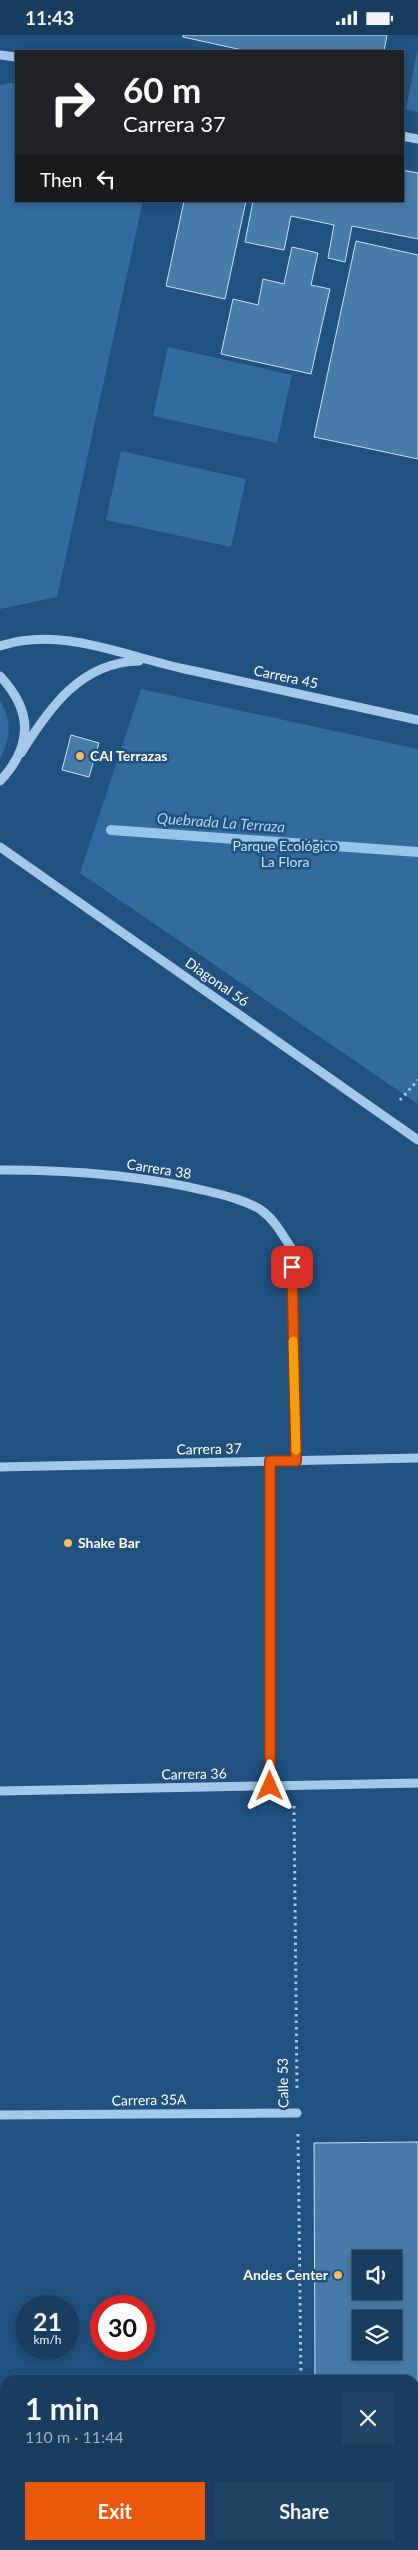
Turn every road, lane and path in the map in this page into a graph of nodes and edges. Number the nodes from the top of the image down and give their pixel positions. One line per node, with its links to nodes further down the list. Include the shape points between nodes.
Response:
1 (0, 55): 2 (street)
2 (15, 57)
3 (404, 136): 4 (street)
4 (418, 139)
5 (0, 646): 6 (street, Carrera 45, via 30,638 63,639)
6 (148, 661): 8 (street, Carrera 45); 9 (street, Carrera 45, via 108,665 84,676 60,697)
7 (0, 676): 9 (street, via 14,691 23,711 26,732)
8 (418, 720)
9 (21, 753): 10 (street, Carrera 45)
10 (0, 781)
11 (0, 847): 12 (street, Diagonal 56)
12 (418, 1140)
13 (0, 1170): 16 (street, Carrera 38, via 42,1170 181,1185 225,1196 265,1214 276,1223 291,1248)
14 (418, 1458): 16 (street, Carrera 37)
15 (270, 1461): 16 (street, Carrera 37); 17 (street, Carrera 37); 19 (street)
16 (296, 1461)
17 (0, 1467)
18 (418, 1783): 20 (street, Carrera 36)
19 (270, 1786): 20 (street, Carrera 36); 21 (street, Carrera 36)
20 (294, 1786): 22 (path, Calle 53)
21 (0, 1791)
22 (297, 2113): 23 (street, Carrera 35A); 24 (path, Calle 53)
23 (0, 2115)
24 (301, 2375)

